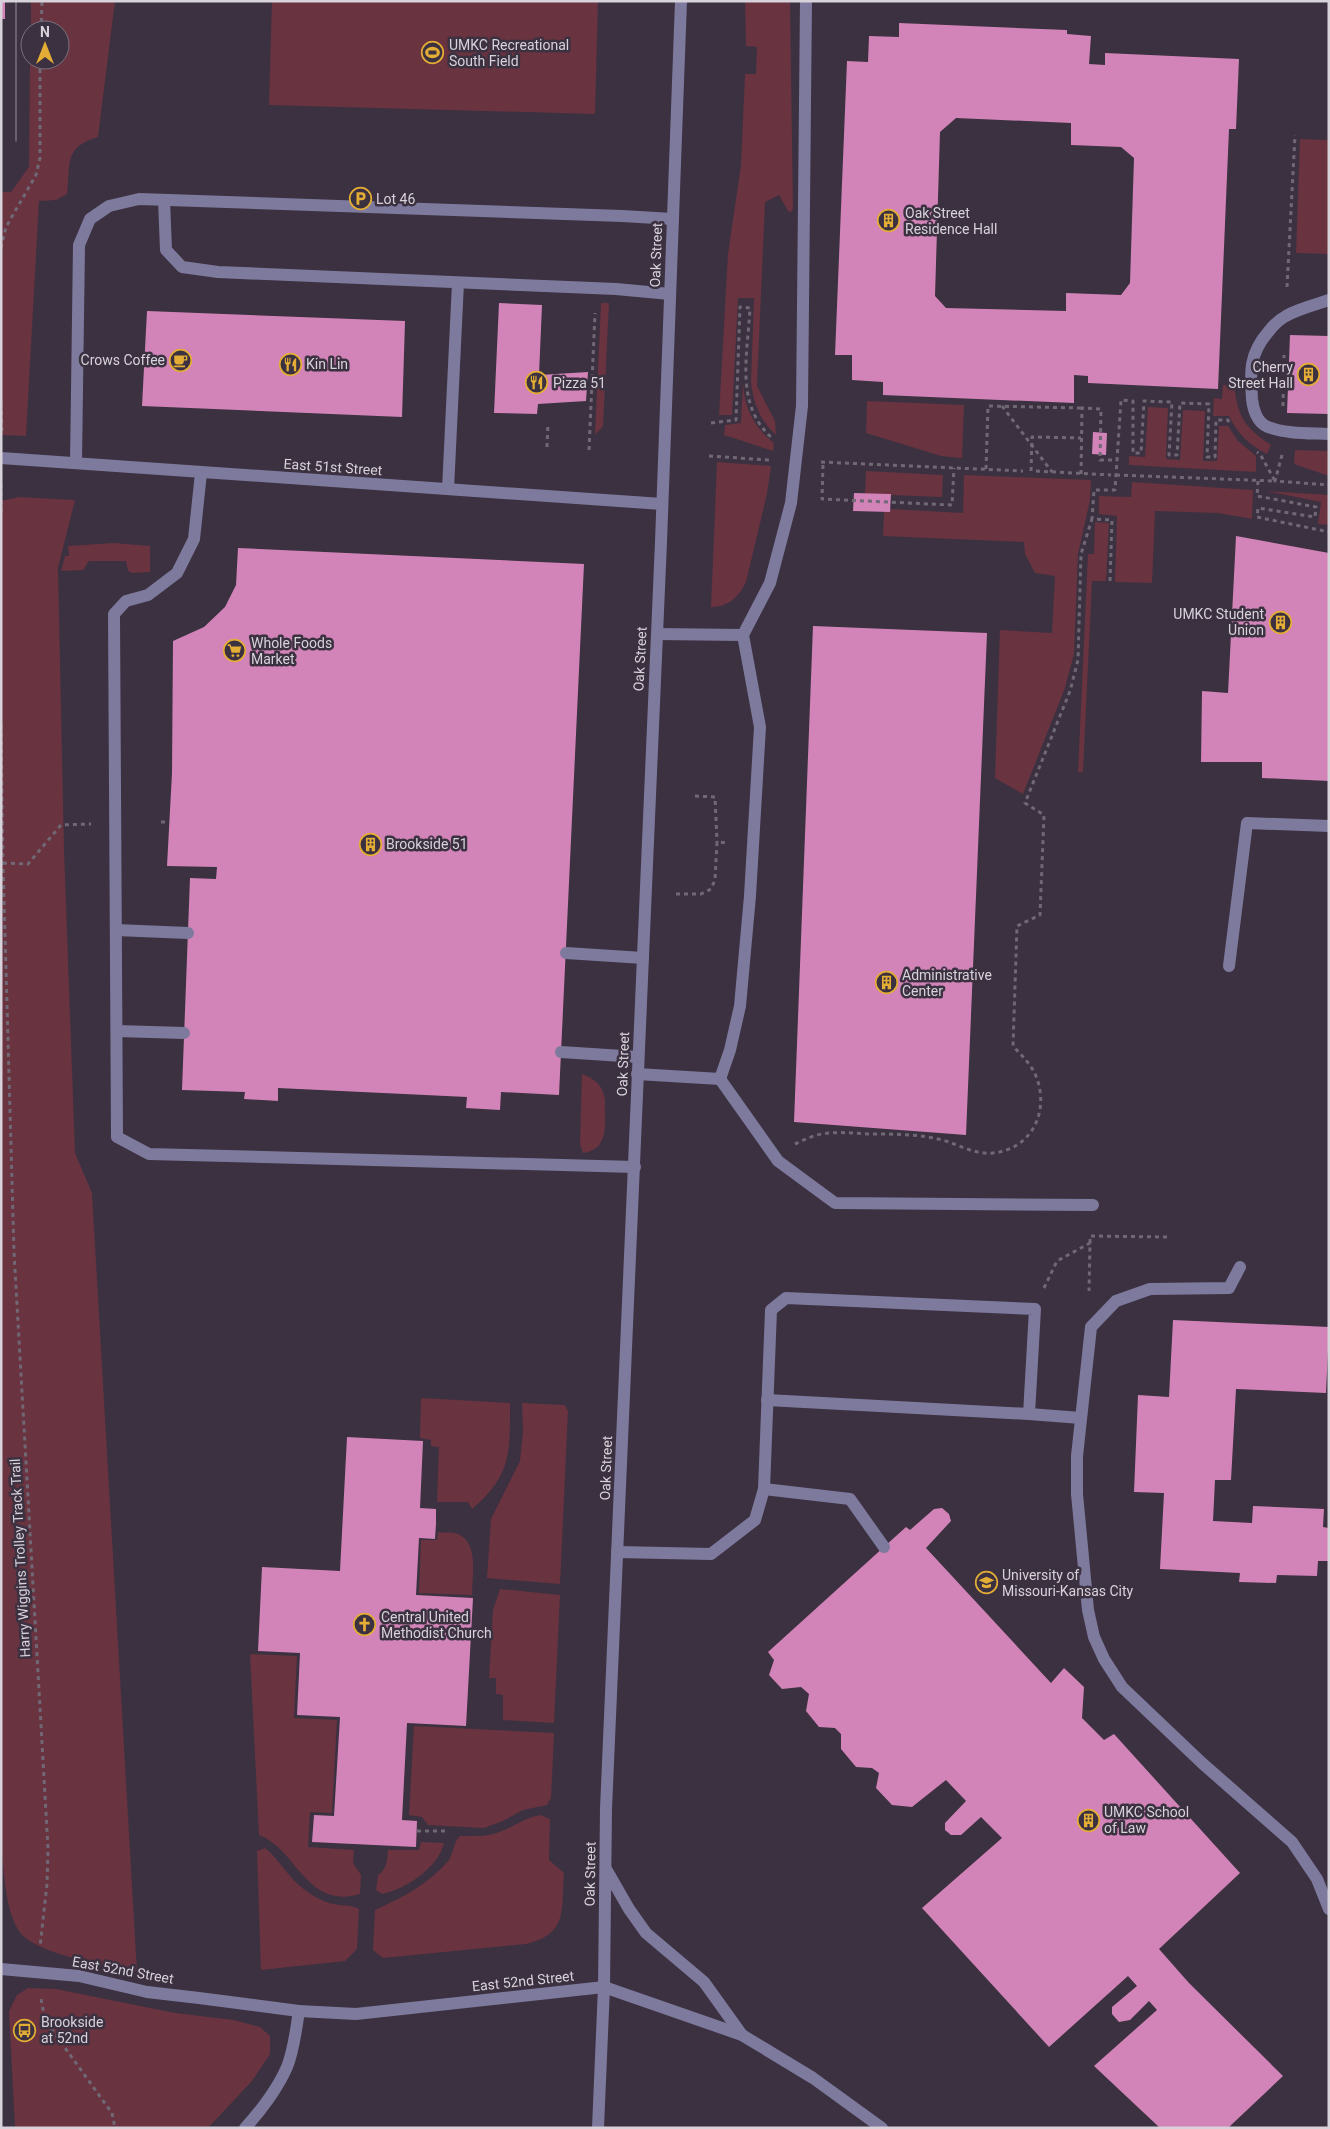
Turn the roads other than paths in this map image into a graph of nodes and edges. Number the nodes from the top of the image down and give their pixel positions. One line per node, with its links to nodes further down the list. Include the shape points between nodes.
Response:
1 (681, 1): 4 (street, Oak Street)
2 (806, 1): 15 (street, via 802,406 789,512 770,583)
3 (164, 200): 4 (street); 5 (street, via 166,250 182,267 218,272); 10 (street, via 138,199 109,206 90,219 79,245)
4 (673, 219): 6 (street, Oak Street)
5 (458, 283): 6 (street); 12 (street)
6 (670, 294): 13 (street, Oak Street)
7 (1329, 300): 8 (street, via 1285,316 1271,329 1256,349 1251,380 1257,418 1267,427)
8 (1329, 434)
9 (1, 458): 10 (street, East 51st Street)
10 (76, 463): 11 (street, East 51st Street)
11 (201, 473): 12 (street, East 51st Street); 17 (street, via 194,539 177,573 148,595 126,601 114,614)
12 (448, 489): 13 (street, East 51st Street)
13 (662, 504): 14 (street, Oak Street)
14 (656, 634): 15 (street); 20 (street, Oak Street)
15 (743, 635): 27 (street, via 760,727 740,1006)
16 (1329, 826): 21 (street, via 1247,823)
17 (116, 930): 18 (street); 22 (street)
18 (188, 933)
19 (566, 953): 20 (street)
20 (643, 958): 25 (street, Oak Street)
21 (1230, 966)
22 (117, 1032): 23 (street); 28 (street, via 117,1137 149,1154)
23 (184, 1033)
24 (561, 1052): 25 (street)
25 (638, 1057): 26 (street, Oak Street)
26 (638, 1074): 27 (street); 28 (street, Oak Street)
27 (720, 1079): 29 (street, via 778,1161 835,1203)
28 (635, 1167): 36 (street, Oak Street)
29 (1093, 1205)
30 (1240, 1267): 33 (street, via 1230,1288 1150,1289 1116,1301 1091,1328)
31 (767, 1400): 32 (street); 32 (street, via 771,1310 786,1298 1035,1309); 34 (street)
32 (1029, 1414): 33 (street)
33 (1081, 1418): 38 (street, via 1077,1494 1085,1581 1094,1637 1104,1659 1122,1687 1292,1842 1317,1880)
34 (764, 1489): 35 (street, via 850,1499); 36 (street, via 755,1520 710,1554)
35 (884, 1547)
36 (617, 1552): 37 (street, Oak Street)
37 (605, 1868): 40 (street, Oak Street); 42 (street, East 52nd Street, via 646,1933 704,1982)
38 (1329, 1909)
39 (1, 1969): 41 (street, East 52nd Street, via 79,1976 147,1992)
40 (604, 1987): 41 (street, East 52nd Street, via 356,2014); 42 (street, East 52nd Street); 44 (street, Oak Street)
41 (299, 2011): 43 (street, via 286,2068 258,2115)
42 (742, 2035): 45 (street, East 52nd Street, via 813,2078)
43 (245, 2128)
44 (598, 2128)
45 (882, 2128)

